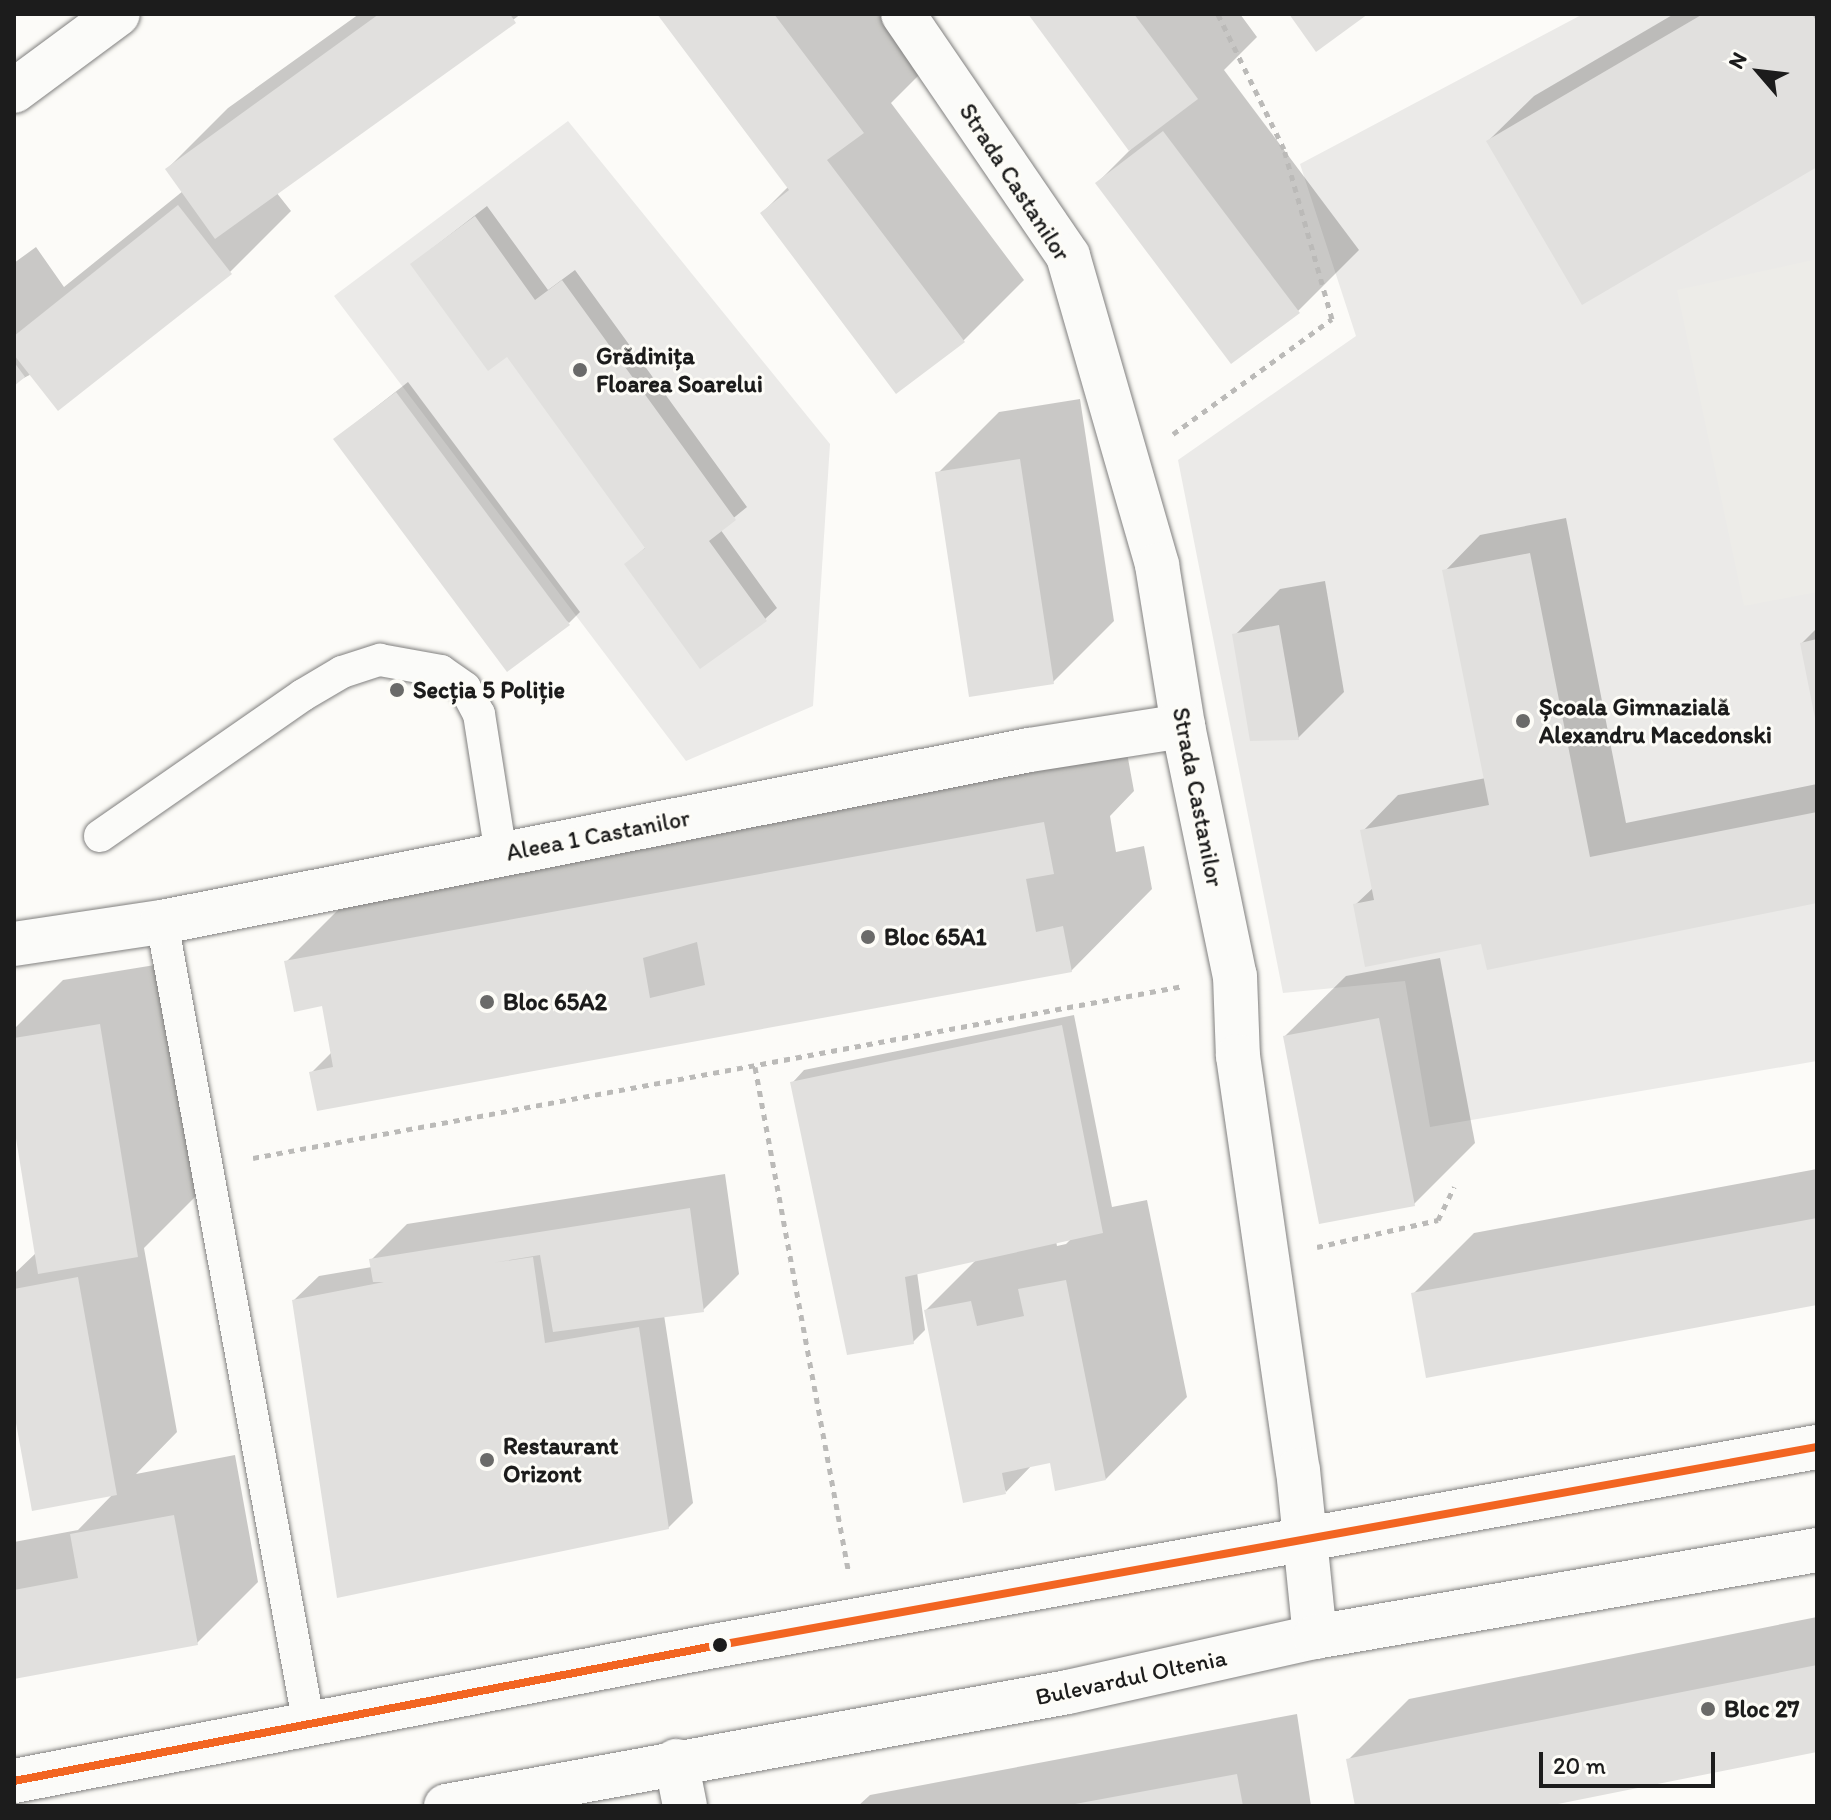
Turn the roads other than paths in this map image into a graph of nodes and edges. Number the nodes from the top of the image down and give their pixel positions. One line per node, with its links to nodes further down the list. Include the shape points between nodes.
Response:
1 (118, 14): 3 (street)
2 (903, 14): 4 (street, Strada Castanilor, via 1068,256 1157,565)
3 (14, 91)
4 (1183, 726): 6 (street, Aleea 1 Castanilor, via 1029,750); 10 (street, Strada Castanilor, via 1235,976 1238,1056 1298,1470)
5 (100, 836): 6 (lane, via 303,695 342,672 380,660 441,671 465,688 479,714)
6 (501, 855): 7 (street, Aleea 1 Castanilor)
7 (162, 922): 8 (street, Aleea 1 Castanilor); 13 (lane)
8 (14, 944)
9 (1817, 1447): 10 (street)
10 (1302, 1542): 12 (street, Strada Castanilor); 13 (street)
11 (1817, 1550): 12 (street, Bulevardul Oltenia)
12 (1315, 1637): 14 (street, Bulevardul Oltenia, via 1068,1692)
13 (309, 1725): 15 (street)
14 (676, 1761): 16 (street, Bulevardul Oltenia); 18 (street)
15 (14, 1781)
16 (578, 1793): 17 (street, Bulevardul Oltenia)
17 (446, 1806)
18 (685, 1806)

